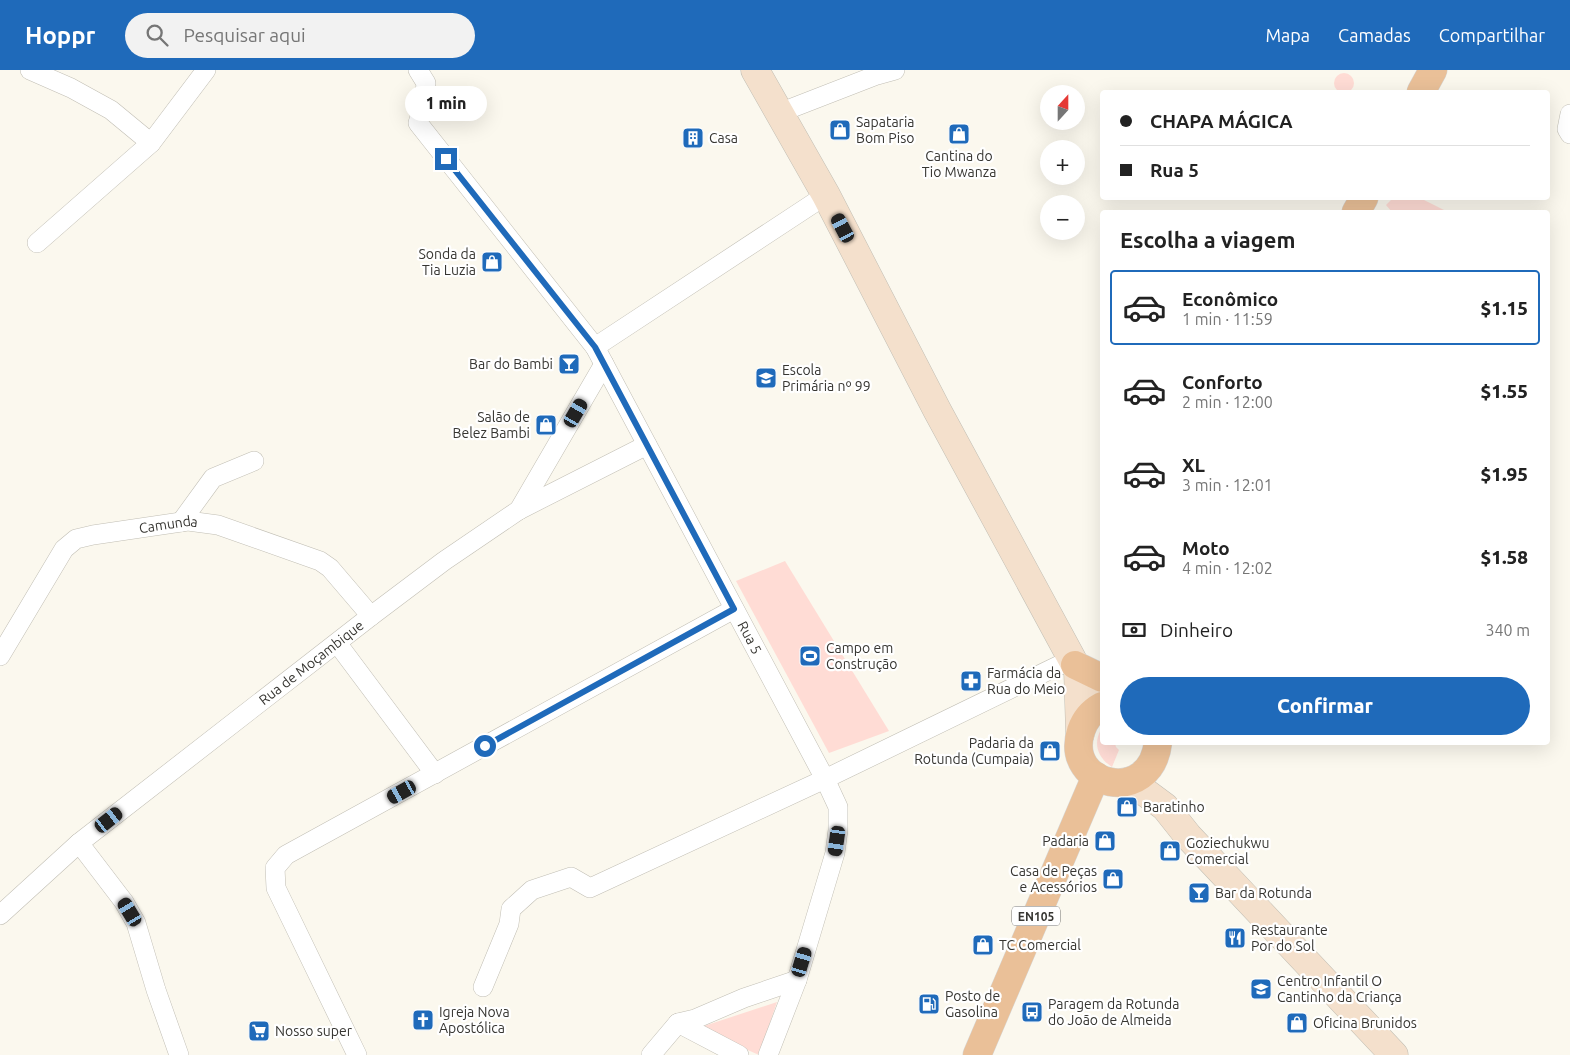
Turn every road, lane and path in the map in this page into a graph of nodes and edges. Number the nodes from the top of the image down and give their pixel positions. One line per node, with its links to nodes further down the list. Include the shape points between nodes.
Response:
1 (30, 70): 13 (street, via 111,110)
2 (206, 70): 13 (street)
3 (418, 70): 16 (street, Rua 5, via 426,83 418,123)
4 (755, 70): 10 (main road)
5 (895, 70): 8 (street)
6 (899, 70): 8 (street)
7 (1433, 70): 9 (main road)
8 (841, 89): 10 (street)
9 (1421, 90)
10 (779, 113): 14 (main road)
11 (1570, 114): 12 (street, via 1567,129)
12 (1570, 134)
13 (151, 143): 15 (street)
14 (826, 196): 16 (street); 26 (main road, via 937,410)
15 (36, 243)
16 (595, 347): 17 (street, Rua 5)
17 (604, 364): 18 (street, Rua 5); 20 (street)
18 (647, 446): 20 (street, Rua de Moçambique); 22 (street, Rua 5)
19 (254, 461): 21 (street, via 213,478)
20 (519, 510): 23 (street, Rua de Moçambique)
21 (181, 522): 23 (street, Camunda, via 218,525 320,560); 25 (street, Camunda, via 76,539 64,549)
22 (734, 609): 31 (street); 32 (street, Rua 5)
23 (371, 616): 24 (street, Rua de Moçambique)
24 (337, 643): 31 (street); 35 (street, Rua de Moçambique)
25 (0, 656)
26 (1082, 668): 27 (main road); 29 (main road); 32 (street)
27 (1100, 690)
28 (1100, 707): 29 (main road, via 1085,720)
29 (1080, 734): 33 (main road, via 1080,756 1086,767)
30 (1158, 748): 33 (main road, via 1151,766 1142,776); 34 (main road, via 1157,778)
31 (435, 774): 41 (street, via 286,855 275,868 276,888)
32 (825, 779): 37 (street, Rua 5, via 838,807 835,853); 38 (street, via 590,888 571,877 532,890 511,910 509,924)
33 (1112, 781): 34 (main road, via 1138,787); 45 (main road, EN105); 46 (main road, EN105)
34 (1165, 807): 47 (main road, via 1188,836)
35 (79, 843): 36 (street, Rua de Moçambique); 40 (street, via 136,923)
36 (0, 915)
37 (797, 980): 39 (street); 44 (street, Rua 5)
38 (483, 986)
39 (678, 1023): 42 (street); 43 (street)
40 (179, 1055)
41 (357, 1055)
42 (651, 1055)
43 (739, 1055)
44 (768, 1055)
45 (977, 1055)
46 (998, 1055)
47 (1394, 1055)

